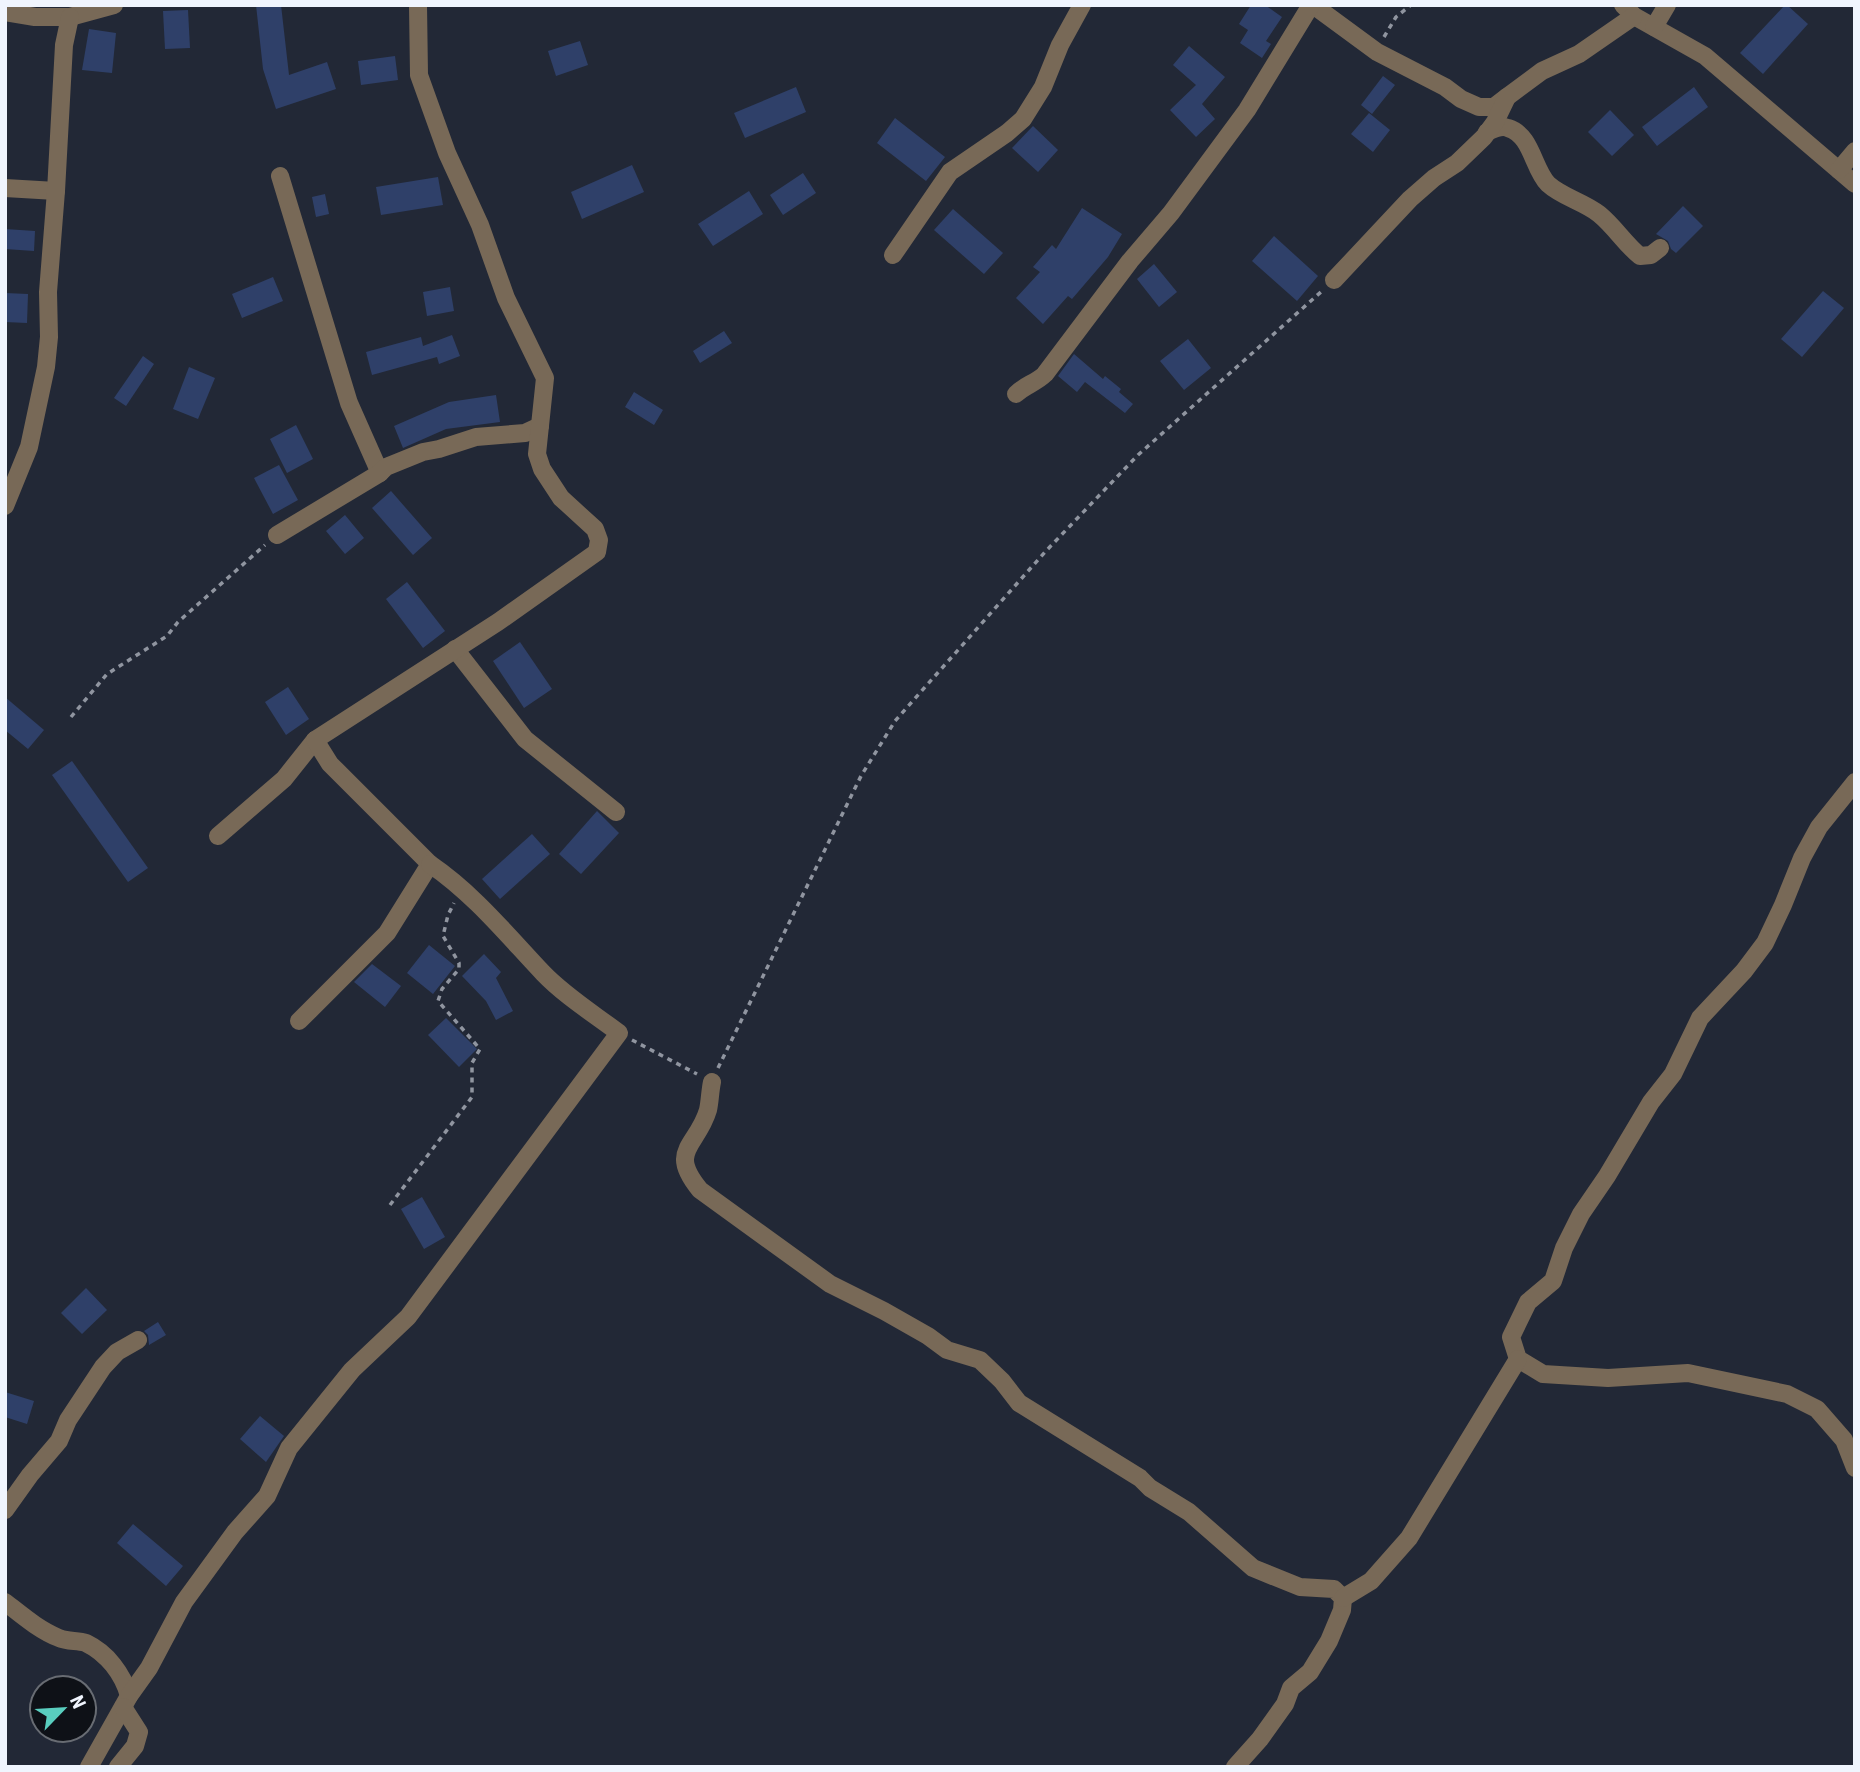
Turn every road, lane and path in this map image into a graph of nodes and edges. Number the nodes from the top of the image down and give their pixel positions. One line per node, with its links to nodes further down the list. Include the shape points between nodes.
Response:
1 (114, 5): 9 (street)
2 (418, 5): 24 (street, via 419,75 506,298 545,378)
3 (1082, 5): 21 (street, via 1023,119 950,172)
4 (1312, 5): 11 (street); 23 (street, via 1247,110 1171,213 1045,374)
5 (1411, 5): 11 (path, via 1395,17)
6 (1667, 5): 10 (street)
7 (1628, 11): 10 (street); 12 (street, via 1579,54 1542,71)
8 (5, 12): 9 (street)
9 (70, 17): 19 (street, via 64,45)
10 (1654, 27): 15 (street, via 1705,56)
11 (1377, 52): 12 (street, via 1479,107 1494,107)
12 (1507, 97): 13 (street)
13 (1488, 132): 20 (street, via 1497,127 1516,133 1546,183 1598,213 1640,256); 22 (street, via 1410,199)
14 (1855, 151): 15 (street)
15 (1839, 170): 17 (street)
16 (280, 176): 25 (street, via 349,404)
17 (1855, 184)
18 (5, 188): 19 (street)
19 (56, 191): 26 (street, via 46,367 30,447)
20 (1660, 248)
21 (893, 255)
22 (1334, 280): 38 (path, via 1138,455 895,721 861,776)
23 (1016, 394)
24 (540, 426): 25 (street, via 525,433 476,437 423,452); 28 (street, via 537,454 542,469 561,498 595,528 597,552)
25 (380, 473): 27 (street)
26 (5, 506)
27 (277, 534): 29 (path, via 167,636 107,674)
28 (455, 649): 30 (street); 32 (street, via 525,739)
29 (71, 717)
30 (315, 740): 33 (street, via 284,779); 34 (street, via 330,764)
31 (1855, 782): 41 (street, via 1819,827 1765,943 1700,1018 1673,1074 1581,1214 1552,1281 1528,1302 1511,1336)
32 (615, 812)
33 (218, 836)
34 (430, 864): 35 (street); 36 (street, via 387,933)
35 (462, 889): 37 (street, via 560,988); 39 (path, via 443,936 459,969 438,1000 480,1049 472,1063 472,1097)
36 (299, 1021)
37 (619, 1033): 38 (path); 46 (street, via 408,1317 352,1370 289,1448 267,1496 184,1602)
38 (712, 1082): 44 (street, via 707,1112 685,1162 687,1174 701,1190 830,1284 947,1350 980,1360 1019,1403 1140,1478 1253,1568 1300,1587 1334,1589)
39 (390, 1205)
40 (138, 1340): 43 (street, via 103,1367 58,1441)
41 (1518, 1359): 42 (street, via 1543,1374 1608,1378 1688,1373 1787,1394 1817,1409 1844,1440); 44 (street, via 1409,1538 1371,1581)
42 (1855, 1468)
43 (5, 1510)
44 (1343, 1598): 49 (street, via 1329,1641 1310,1672 1291,1688 1260,1740)
45 (5, 1602): 46 (street, via 38,1628 62,1640 84,1642 112,1663 125,1682)
46 (126, 1702): 47 (street); 48 (street, via 139,1732 135,1746)
47 (89, 1767)
48 (118, 1767)
49 (1236, 1767)

